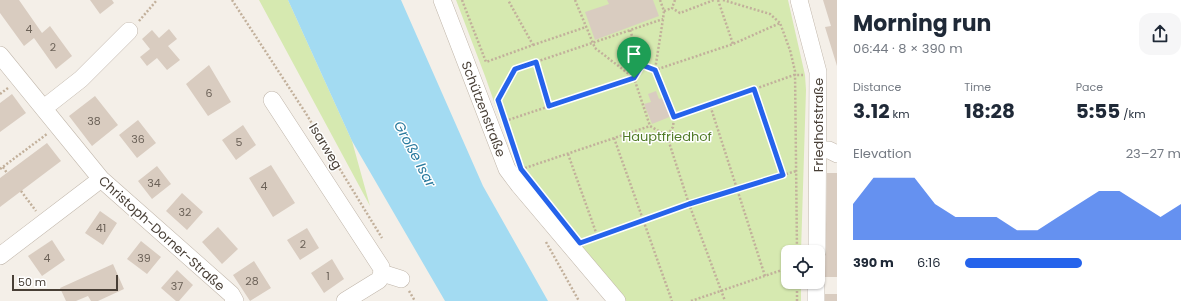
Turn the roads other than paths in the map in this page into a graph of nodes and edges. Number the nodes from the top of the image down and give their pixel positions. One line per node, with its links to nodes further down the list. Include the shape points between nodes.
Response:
1 (442, 0): 17 (street, Schützenstraße, via 507,169)
2 (799, 0): 7 (street, Friedhofstraße, via 818,72)
3 (129, 31): 6 (street, via 80,79)
4 (0, 56): 6 (street, Christoph-Dorner-Straße)
5 (272, 100): 12 (street, Isarweg, via 381,267)
6 (44, 108): 9 (street, Christoph-Dorner-Straße)
7 (818, 150): 8 (street, via 829,150); 10 (street, Friedhofstraße)
8 (837, 154)
9 (101, 179): 11 (street); 15 (street, Christoph-Dorner-Straße)
10 (817, 245)
11 (0, 256)
12 (382, 273): 13 (street); 16 (street, via 379,280)
13 (401, 279)
14 (816, 289): 18 (street)
15 (228, 299)
16 (345, 301)
17 (617, 301)
18 (816, 301)

